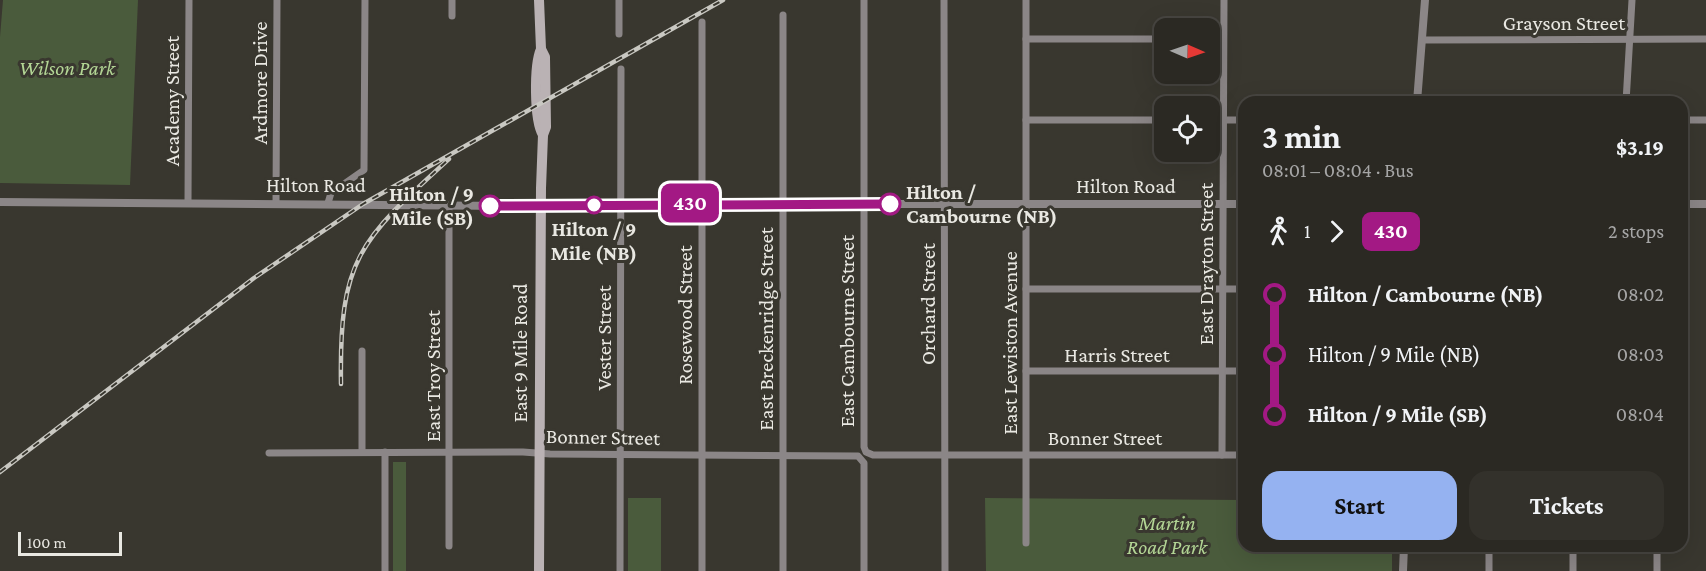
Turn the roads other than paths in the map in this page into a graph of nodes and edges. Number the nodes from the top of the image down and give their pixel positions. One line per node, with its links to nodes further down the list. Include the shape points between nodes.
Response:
1 (189, 0): 34 (street, Academy Street)
2 (277, 0): 35 (street, Ardmore Drive)
3 (364, 0): 36 (street, via 364,170 331,193)
4 (452, 0): 14 (street)
5 (539, 0): 48 (main road, East 9 Mile Road, via 546,127)
6 (619, 0): 16 (street)
7 (864, 0): 40 (street, East Cambourne Street)
8 (944, 0): 41 (street, Orchard Street)
9 (1026, 0): 17 (street, East Lewiston Avenue)
10 (1224, 0): 19 (street, East Drayton Street)
11 (1425, 0): 20 (street)
12 (1632, 0): 21 (street)
13 (783, 15): 39 (street, East Breckenridge Street)
14 (452, 16)
15 (702, 22): 37 (street, Rosewood Street)
16 (619, 34)
17 (1026, 39): 18 (street); 26 (street, East Lewiston Avenue)
18 (1154, 39)
19 (1223, 39): 32 (street, East Drayton Street)
20 (1422, 39): 21 (street, Grayson Street); 24 (street)
21 (1629, 39): 22 (street, Grayson Street); 25 (street)
22 (1706, 39)
23 (621, 69): 38 (street, Vester Street)
24 (1417, 96)
25 (1626, 96)
26 (1026, 120): 27 (street); 42 (street, East Lewiston Avenue)
27 (1154, 120)
28 (1238, 120): 32 (street)
29 (1688, 120): 30 (street)
30 (1706, 120)
31 (1220, 121): 32 (street)
32 (1224, 121): 43 (street, East Drayton Street)
33 (0, 202): 34 (street, Hilton Road)
34 (188, 202): 35 (street, Hilton Road)
35 (276, 203): 36 (street, Hilton Road)
36 (328, 203): 47 (street, Hilton Road)
37 (702, 203): 38 (street, Hilton Road); 39 (street, Hilton Road); 63 (street, Rosewood Street)
38 (621, 204): 48 (street, Hilton Road); 62 (street, Vester Street)
39 (783, 204): 40 (street, Hilton Road); 64 (street, East Breckenridge Street)
40 (864, 204): 41 (street, Hilton Road); 56 (street, East Cambourne Street)
41 (945, 204): 42 (street, Hilton Road); 65 (street, Orchard Street)
42 (1026, 204): 43 (street, Hilton Road); 49 (street, East Lewiston Avenue)
43 (1223, 204): 44 (street, Hilton Road); 50 (street, East Drayton Street)
44 (1238, 204)
45 (1688, 204): 46 (street)
46 (1706, 204)
47 (449, 205): 48 (street, Hilton Road); 59 (street, East Troy Street)
48 (541, 206): 61 (main road, East 9 Mile Road)
49 (1026, 289): 50 (street); 53 (street, East Lewiston Avenue)
50 (1222, 289): 51 (street); 54 (street, East Drayton Street)
51 (1238, 289)
52 (362, 351): 57 (street)
53 (1026, 371): 54 (street, Harris Street); 66 (street, East Lewiston Avenue)
54 (1222, 371): 55 (street, Harris Street); 67 (street, East Drayton Street)
55 (1238, 372)
56 (864, 447): 65 (street, Bonner Street, via 870,454)
57 (362, 452): 58 (street, Bonner Street); 60 (street, Bonner Street)
58 (385, 452): 59 (street, Bonner Street); 75 (street)
59 (449, 452): 61 (street, Bonner Street); 70 (street, East Troy Street)
60 (269, 453)
61 (539, 453): 62 (street, Bonner Street); 76 (main road, East 9 Mile Road)
62 (621, 454): 63 (street, Bonner Street); 77 (street, Vester Street)
63 (701, 455): 64 (street, Bonner Street); 78 (street, Rosewood Street)
64 (783, 455): 79 (street, East Breckenridge Street); 80 (street, Bonner Street, via 855,455 863,460)
65 (945, 455): 66 (street, Bonner Street); 81 (street, Orchard Street)
66 (1026, 455): 67 (street, Bonner Street); 69 (street, East Lewiston Avenue)
67 (1222, 455): 68 (street, Bonner Street)
68 (1238, 455)
69 (1026, 543)
70 (449, 546)
71 (1404, 552): 82 (street)
72 (1489, 552): 83 (street)
73 (1574, 552): 84 (street)
74 (1657, 552): 85 (street)
75 (385, 571)
76 (538, 571)
77 (620, 571)
78 (702, 571)
79 (783, 571)
80 (864, 571)
81 (945, 571)
82 (1403, 571)
83 (1489, 571)
84 (1573, 571)
85 (1657, 571)

